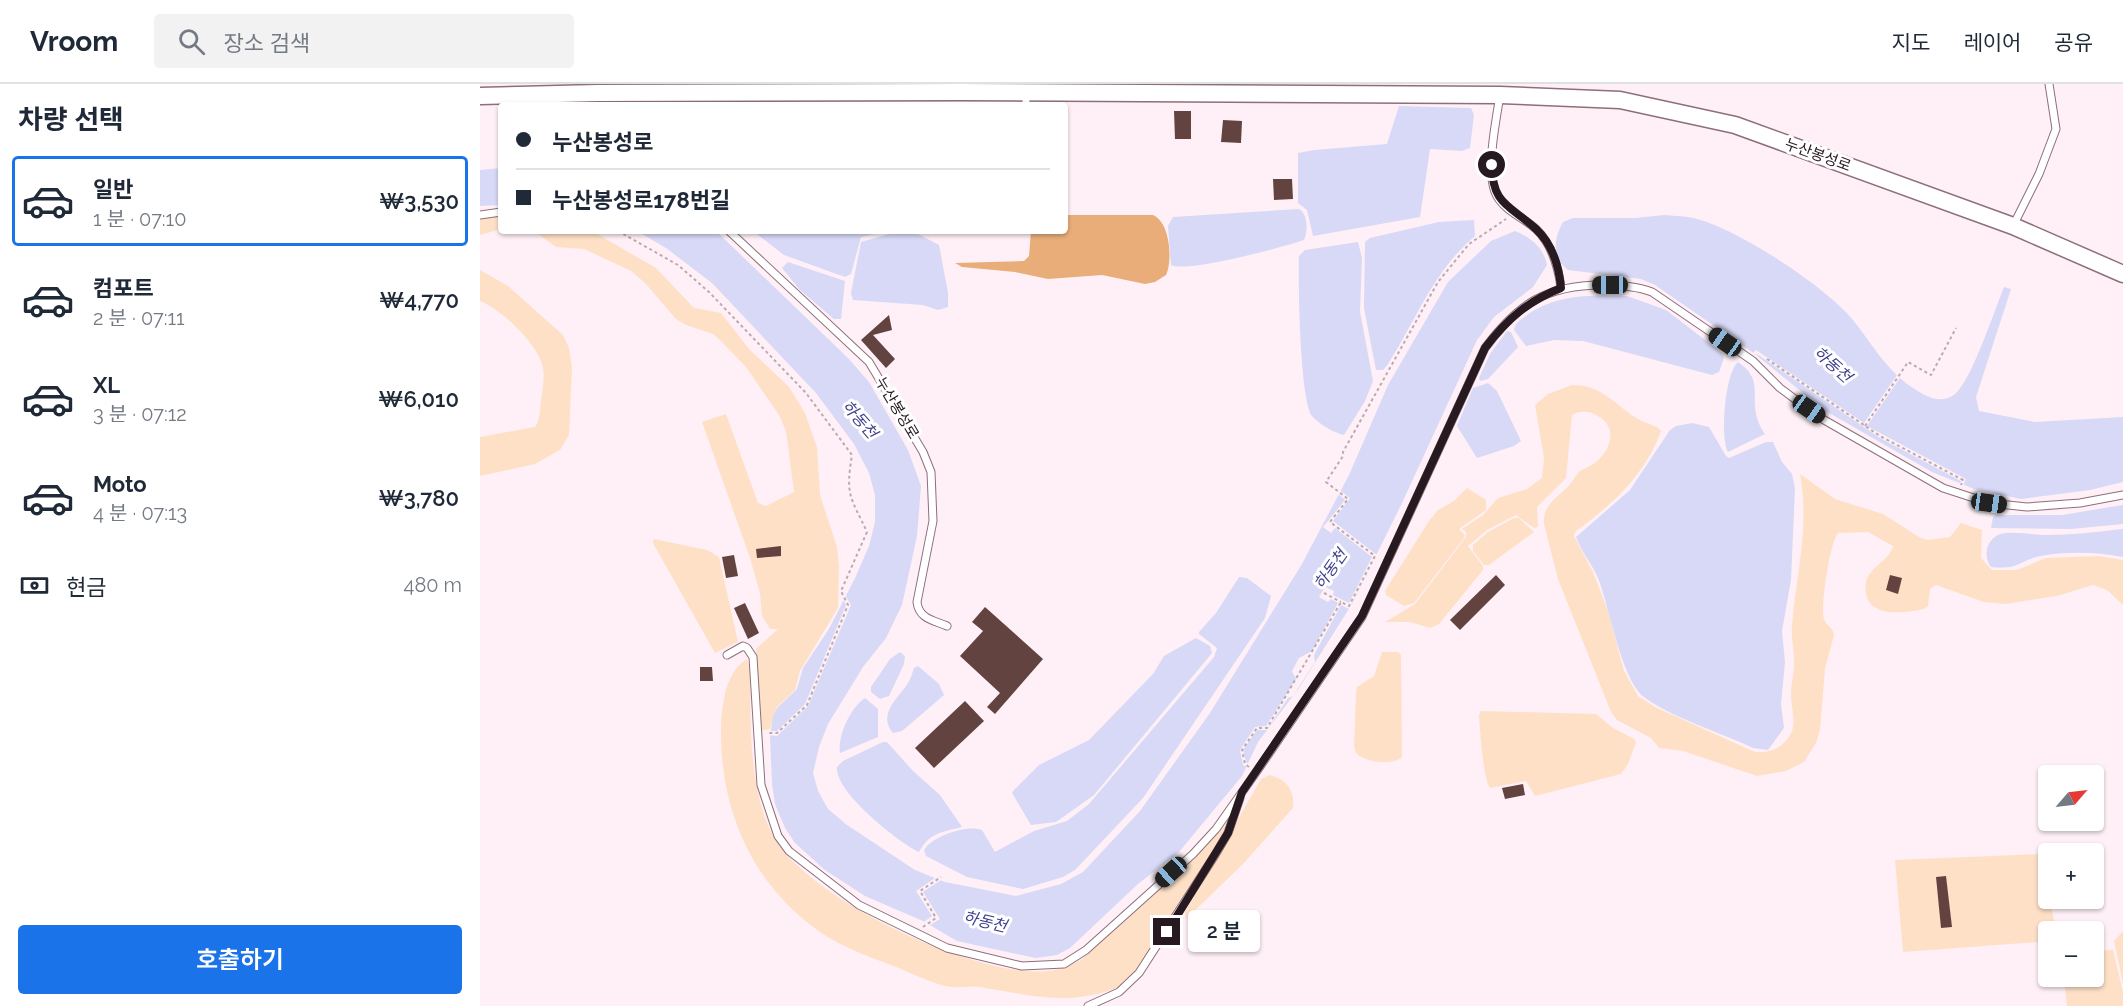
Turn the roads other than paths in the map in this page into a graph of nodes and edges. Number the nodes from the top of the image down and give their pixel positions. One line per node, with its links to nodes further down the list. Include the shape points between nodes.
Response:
1 (2049, 84): 10 (lane, via 2056,129)
2 (938, 88): 6 (street, 누산봉성로); 7 (street, 누산봉성로)
3 (1338, 89): 4 (street, 누산봉성로); 7 (street, 누산봉성로)
4 (1500, 95): 10 (street, 누산봉성로, via 1620,100 1734,125); 13 (lane, via 1492,180 1498,198 1546,240)
5 (480, 96): 6 (street, 누산봉성로)
6 (596, 99)
7 (1026, 99)
8 (498, 212): 9 (lane)
9 (480, 215)
10 (2013, 226): 12 (street, 누산봉성로)
11 (732, 234): 15 (lane, 누산봉성로, via 859,351 906,421 928,463 932,488 933,521 918,610 922,616)
12 (2123, 274)
13 (1561, 288): 14 (lane, via 1610,285 1652,292 1750,359 1819,417 1958,494 1989,503 2027,507); 17 (lane, via 1526,304 1485,348 1362,616)
14 (2123, 495)
15 (947, 626)
16 (727, 655): 17 (lane, via 743,646 753,657 761,785 783,844 859,905 959,952 1022,966 1064,964 1086,950 1193,854)
17 (1242, 792): 18 (lane, via 1228,833 1151,957 1131,983)
18 (1089, 1006)

